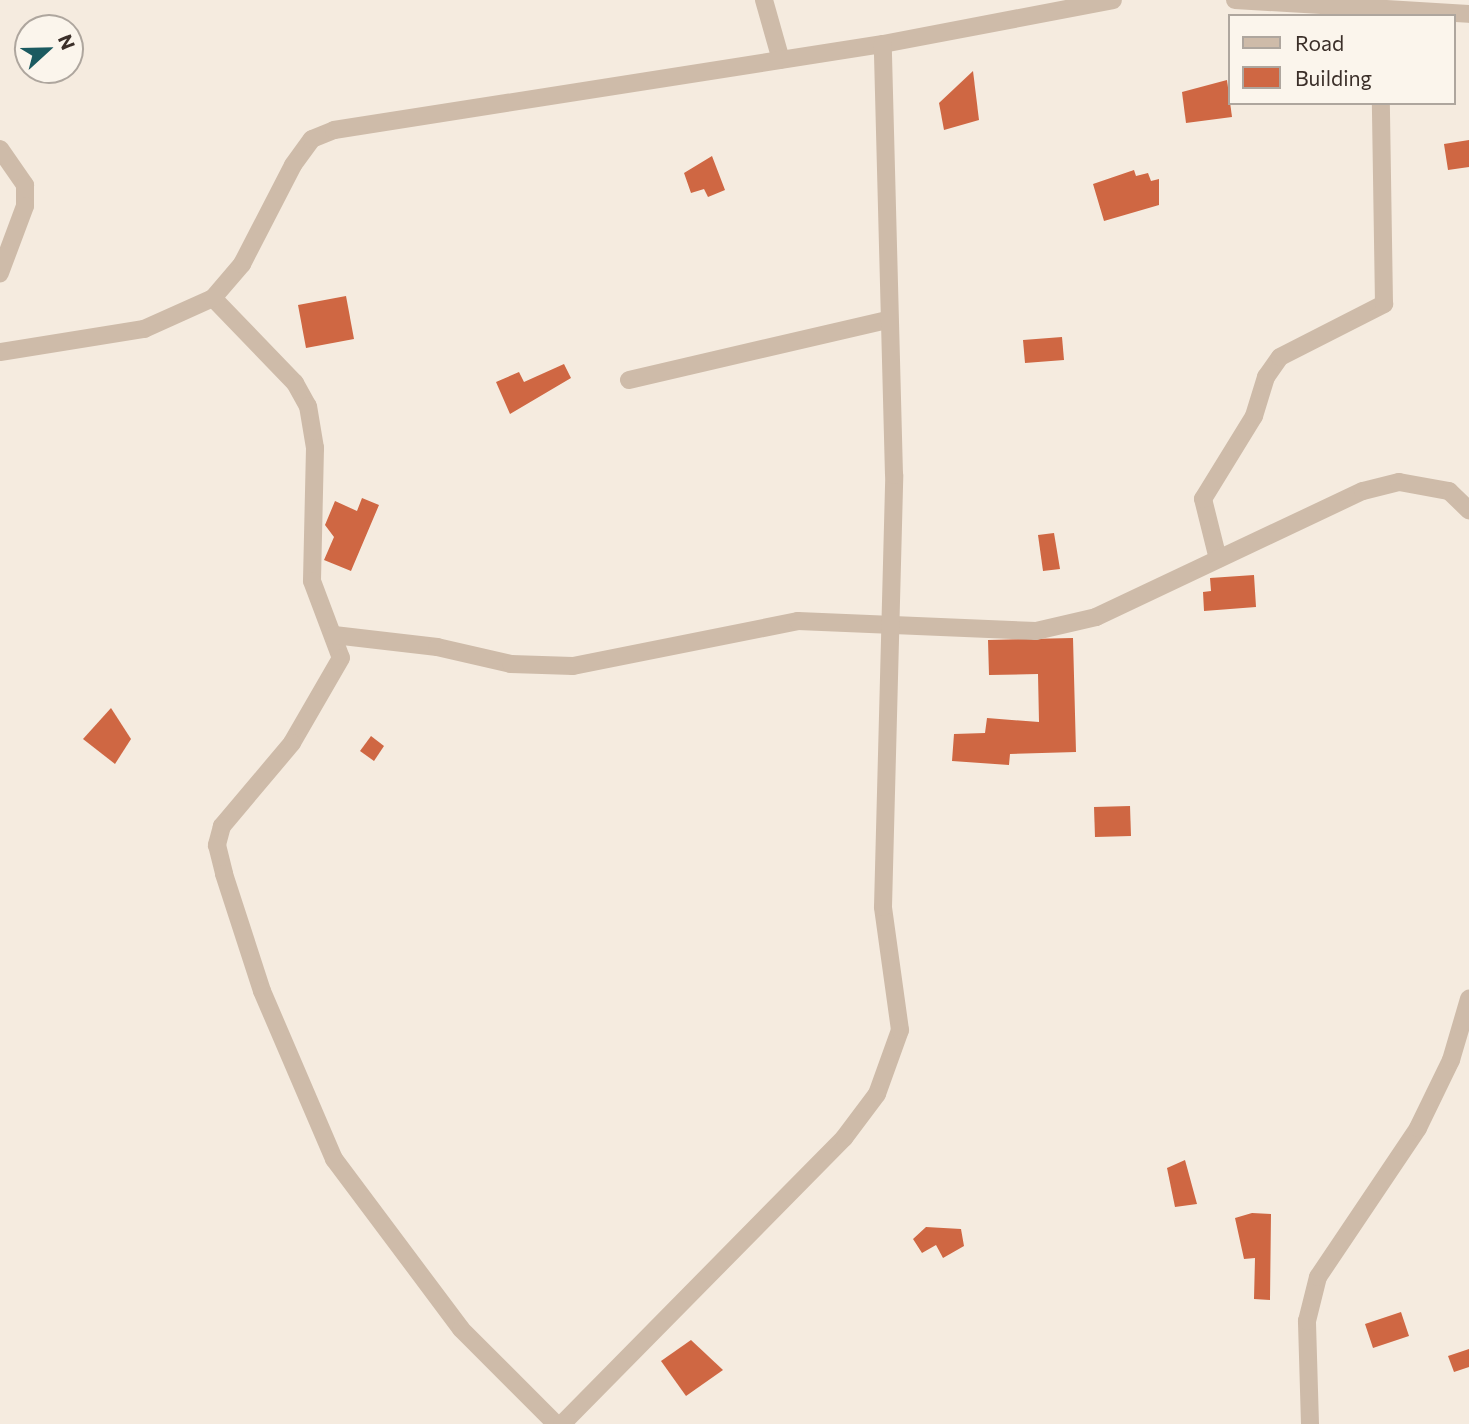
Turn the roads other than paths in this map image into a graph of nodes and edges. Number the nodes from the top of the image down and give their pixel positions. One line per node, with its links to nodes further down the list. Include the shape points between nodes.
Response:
1 (764, 0): 7 (street)
2 (1113, 0): 6 (street)
3 (1235, 0): 4 (street)
4 (1378, 13): 5 (street)
5 (1469, 13)
6 (883, 44): 7 (street); 12 (street)
7 (781, 60): 11 (street, via 334,130 312,139 293,165 242,264)
8 (1381, 105): 16 (street, via 1384,304 1280,357 1266,377 1254,416 1205,489 1205,518)
9 (0, 149): 10 (street, via 25,185 25,206)
10 (0, 273)
11 (213, 298): 13 (street, via 144,329); 18 (street, via 295,383 308,406 315,448 308,547 312,581)
12 (887, 320): 14 (street); 17 (street, via 894,475)
13 (0, 352)
14 (629, 380)
15 (1469, 510): 16 (street, via 1449,491 1399,482 1363,491)
16 (1218, 559): 17 (street, via 1096,617 1035,631)
17 (888, 621): 18 (street, via 798,621 573,666 511,664 437,647); 21 (street, via 883,907 900,1030 877,1094 845,1138)
18 (334, 635): 20 (street, via 340,669 292,743 222,827 218,845 223,874 262,991 334,1159 461,1329)
19 (1469, 999): 22 (street, via 1451,1060 1418,1128 1318,1276 1307,1321)
20 (556, 1424)
21 (562, 1424)
22 (1310, 1424)

